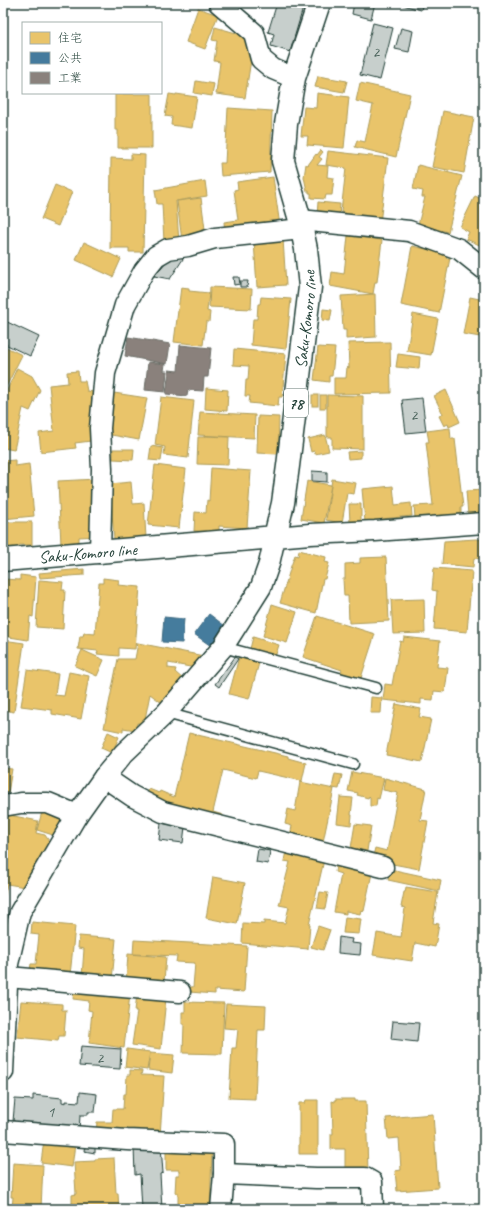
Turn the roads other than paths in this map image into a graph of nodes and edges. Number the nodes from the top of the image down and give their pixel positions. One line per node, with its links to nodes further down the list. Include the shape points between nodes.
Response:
1 (219, 3): 3 (street, via 254,33 261,59 273,70)
2 (319, 3): 3 (main road, Saku-Komoro line / 78)
3 (294, 78): 4 (main road, Saku-Komoro line / 78, via 283,161)
4 (301, 225): 5 (street, via 409,231 459,249); 7 (main road, Saku-Komoro line / 78, via 310,287 283,503); 8 (street, via 215,238 168,249 156,256 144,271 125,305 105,373 100,428)
5 (484, 269)
6 (484, 523): 7 (street)
7 (275, 537): 8 (main road, Saku-Komoro line); 10 (street, via 261,587)
8 (100, 553): 9 (main road, Saku-Komoro line)
9 (3, 560)
10 (223, 647): 11 (lane); 12 (street)
11 (376, 688)
12 (166, 713): 13 (lane); 14 (street, via 124,753)
13 (353, 764)
14 (104, 777): 16 (street); 17 (street, via 132,796 163,812)
15 (3, 806): 16 (street, via 48,803)
16 (78, 815): 18 (street, via 20,912)
17 (383, 867)
18 (6, 968): 19 (street); 20 (street)
19 (180, 992)
20 (3, 1072)
21 (3, 1131): 22 (street, via 224,1144)
22 (224, 1174): 23 (street); 24 (street, via 365,1178 372,1182)
23 (221, 1209)
24 (373, 1209)

